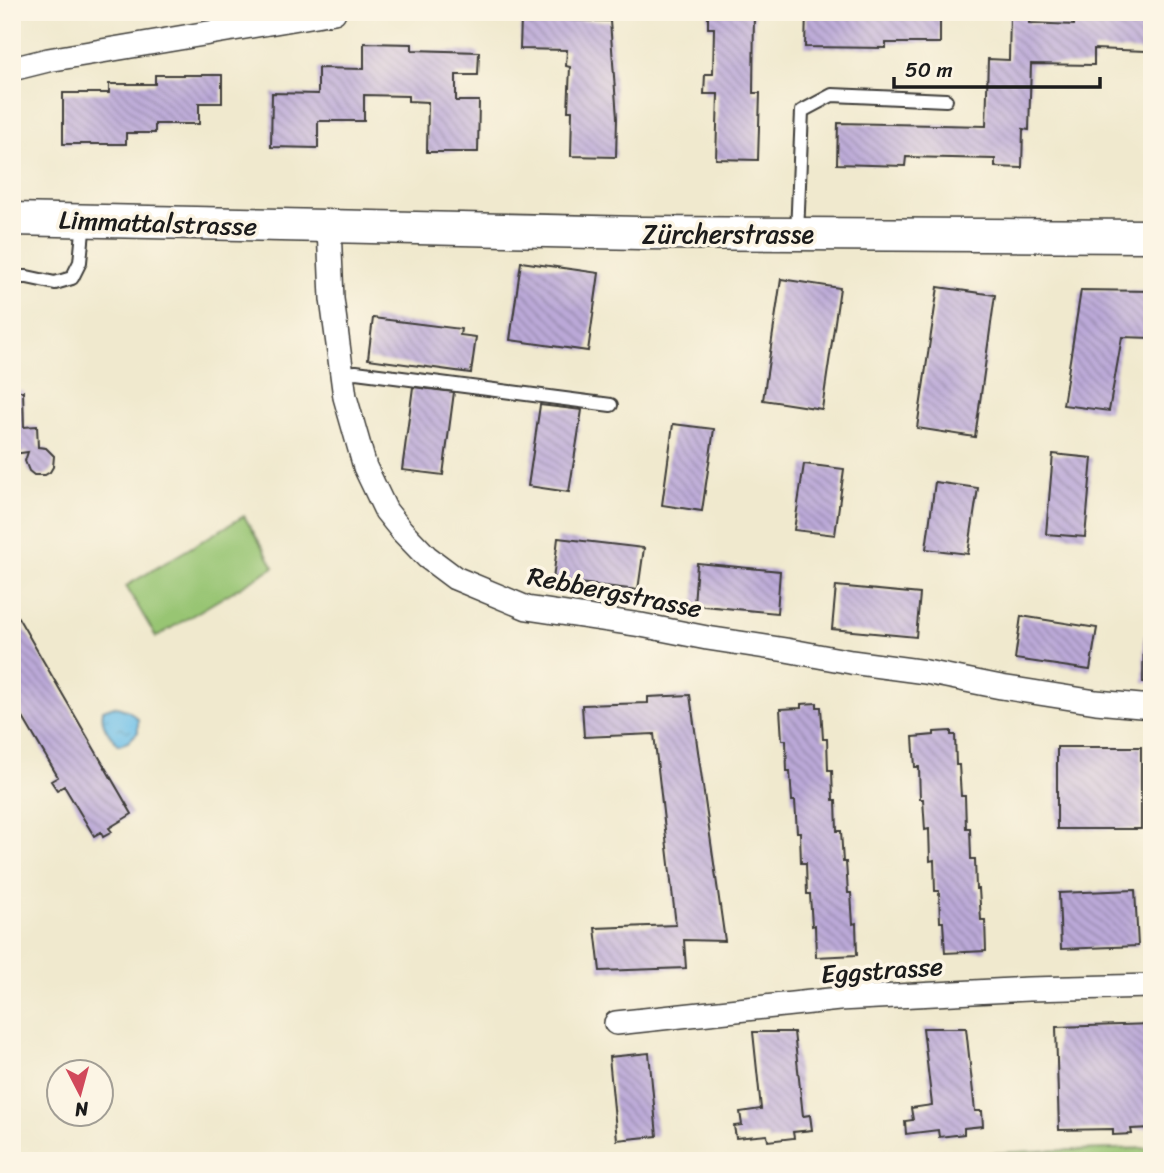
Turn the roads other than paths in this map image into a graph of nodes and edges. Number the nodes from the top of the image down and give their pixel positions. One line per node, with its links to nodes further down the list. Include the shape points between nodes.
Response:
1 (334, 12): 2 (street)
2 (12, 69)
3 (946, 100): 7 (lane, via 832,95 802,111)
4 (12, 219): 5 (main road, Limmattalstrasse)
5 (84, 221): 6 (main road, Limmattalstrasse); 9 (lane, via 79,262 72,278 55,283)
6 (316, 227): 7 (main road, Zürcherstrasse); 10 (street, Rebbergstrasse)
7 (797, 234): 8 (main road, Zürcherstrasse)
8 (1152, 236)
9 (12, 277)
10 (342, 373): 11 (lane); 12 (street, Rebbergstrasse, via 365,467 386,511 427,557 455,578 527,608 1096,702)
11 (611, 405)
12 (1152, 707)
13 (1152, 986): 14 (street, Eggstrasse, via 839,999)
14 (616, 1023)

